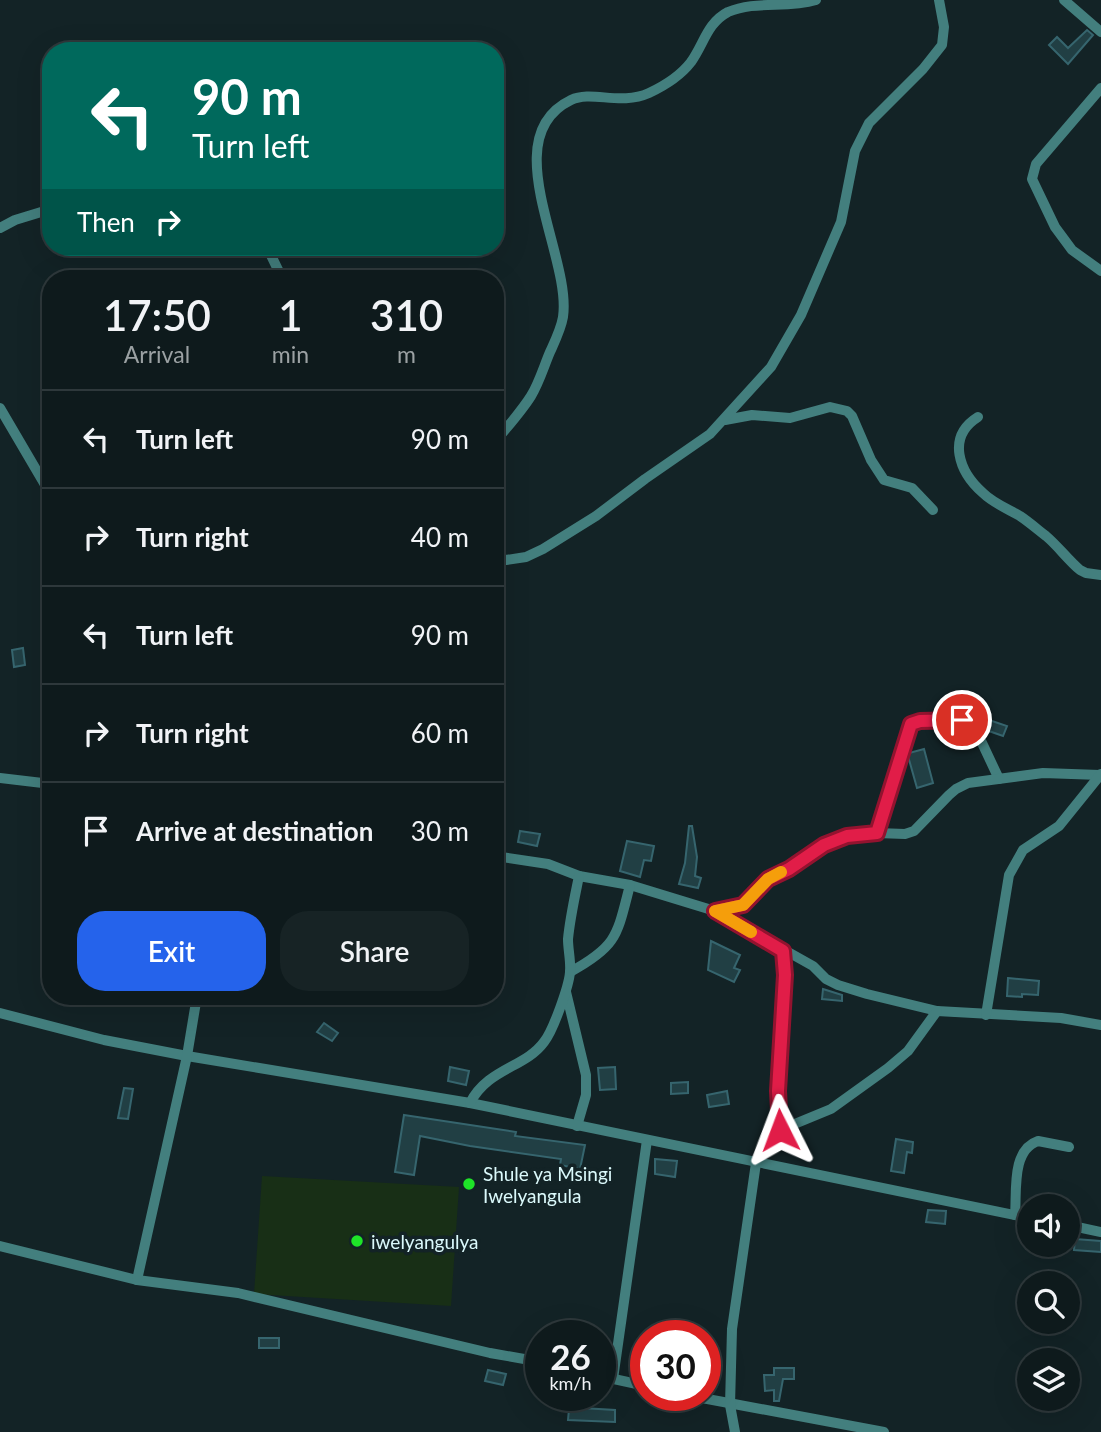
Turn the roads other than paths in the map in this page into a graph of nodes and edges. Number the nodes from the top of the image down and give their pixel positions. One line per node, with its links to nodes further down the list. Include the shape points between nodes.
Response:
1 (816, 0): 12 (street, via 790,5 765,2 733,9 711,25 691,62 668,82 632,99 572,99 554,113 543,129 536,164 560,270 563,317 532,395)
2 (939, 0): 11 (street, via 942,45 869,123 855,151 841,222 801,315 771,367)
3 (1065, 0): 4 (street)
4 (1101, 32)
5 (1101, 88): 8 (street, via 1036,164 1032,179 1055,227 1072,250)
6 (42, 212): 7 (street)
7 (0, 228)
8 (1101, 271)
9 (0, 408): 13 (street)
10 (978, 416): 16 (street, via 959,438 957,452 975,485 1049,538 1080,570)
11 (725, 420): 14 (street, via 752,415 790,418 831,407 847,411 884,480 912,488); 15 (street, via 596,516 543,549)
12 (504, 431)
13 (42, 480)
14 (933, 510)
15 (504, 560)
16 (1101, 575)
17 (1100, 775): 19 (street, via 1043,772); 32 (street, via 1059,826 1023,850 1012,868)
18 (0, 778): 20 (street)
19 (999, 779): 21 (street, via 956,789 914,831); 21 (street, via 969,722 913,723)
20 (42, 783)
21 (877, 833): 25 (street, via 847,836 824,845 768,879 743,905)
22 (504, 857): 23 (street, via 548,864)
23 (579, 876): 24 (street); 27 (street, via 568,940)
24 (630, 885): 25 (street); 27 (street, via 617,933 608,947)
25 (715, 911): 26 (street)
26 (783, 951): 30 (street, via 838,985); 37 (street)
27 (570, 972): 28 (street)
28 (566, 992): 35 (street, via 544,1043 483,1084); 36 (street, via 586,1076 586,1095)
29 (196, 1005): 34 (street)
30 (937, 1011): 32 (street); 37 (street, via 908,1051 879,1074 831,1109)
31 (0, 1013): 34 (street)
32 (986, 1015): 33 (street, via 1061,1018)
33 (1101, 1025)
34 (187, 1056): 35 (street); 45 (street)
35 (470, 1102): 36 (street)
36 (576, 1126): 38 (street)
37 (780, 1130): 40 (street)
38 (647, 1140): 40 (street); 46 (street)
39 (1069, 1147): 41 (street, via 1038,1141 1026,1148 1017,1177)
40 (756, 1163): 41 (street); 49 (street, via 732,1329)
41 (1015, 1215)
42 (1080, 1228): 43 (street)
43 (1101, 1232)
44 (0, 1246): 45 (street)
45 (137, 1280): 47 (street, via 238,1293)
46 (616, 1358)
47 (525, 1359)
48 (721, 1403): 49 (street)
49 (730, 1405): 50 (street); 51 (street)
50 (735, 1432)
51 (884, 1432)

